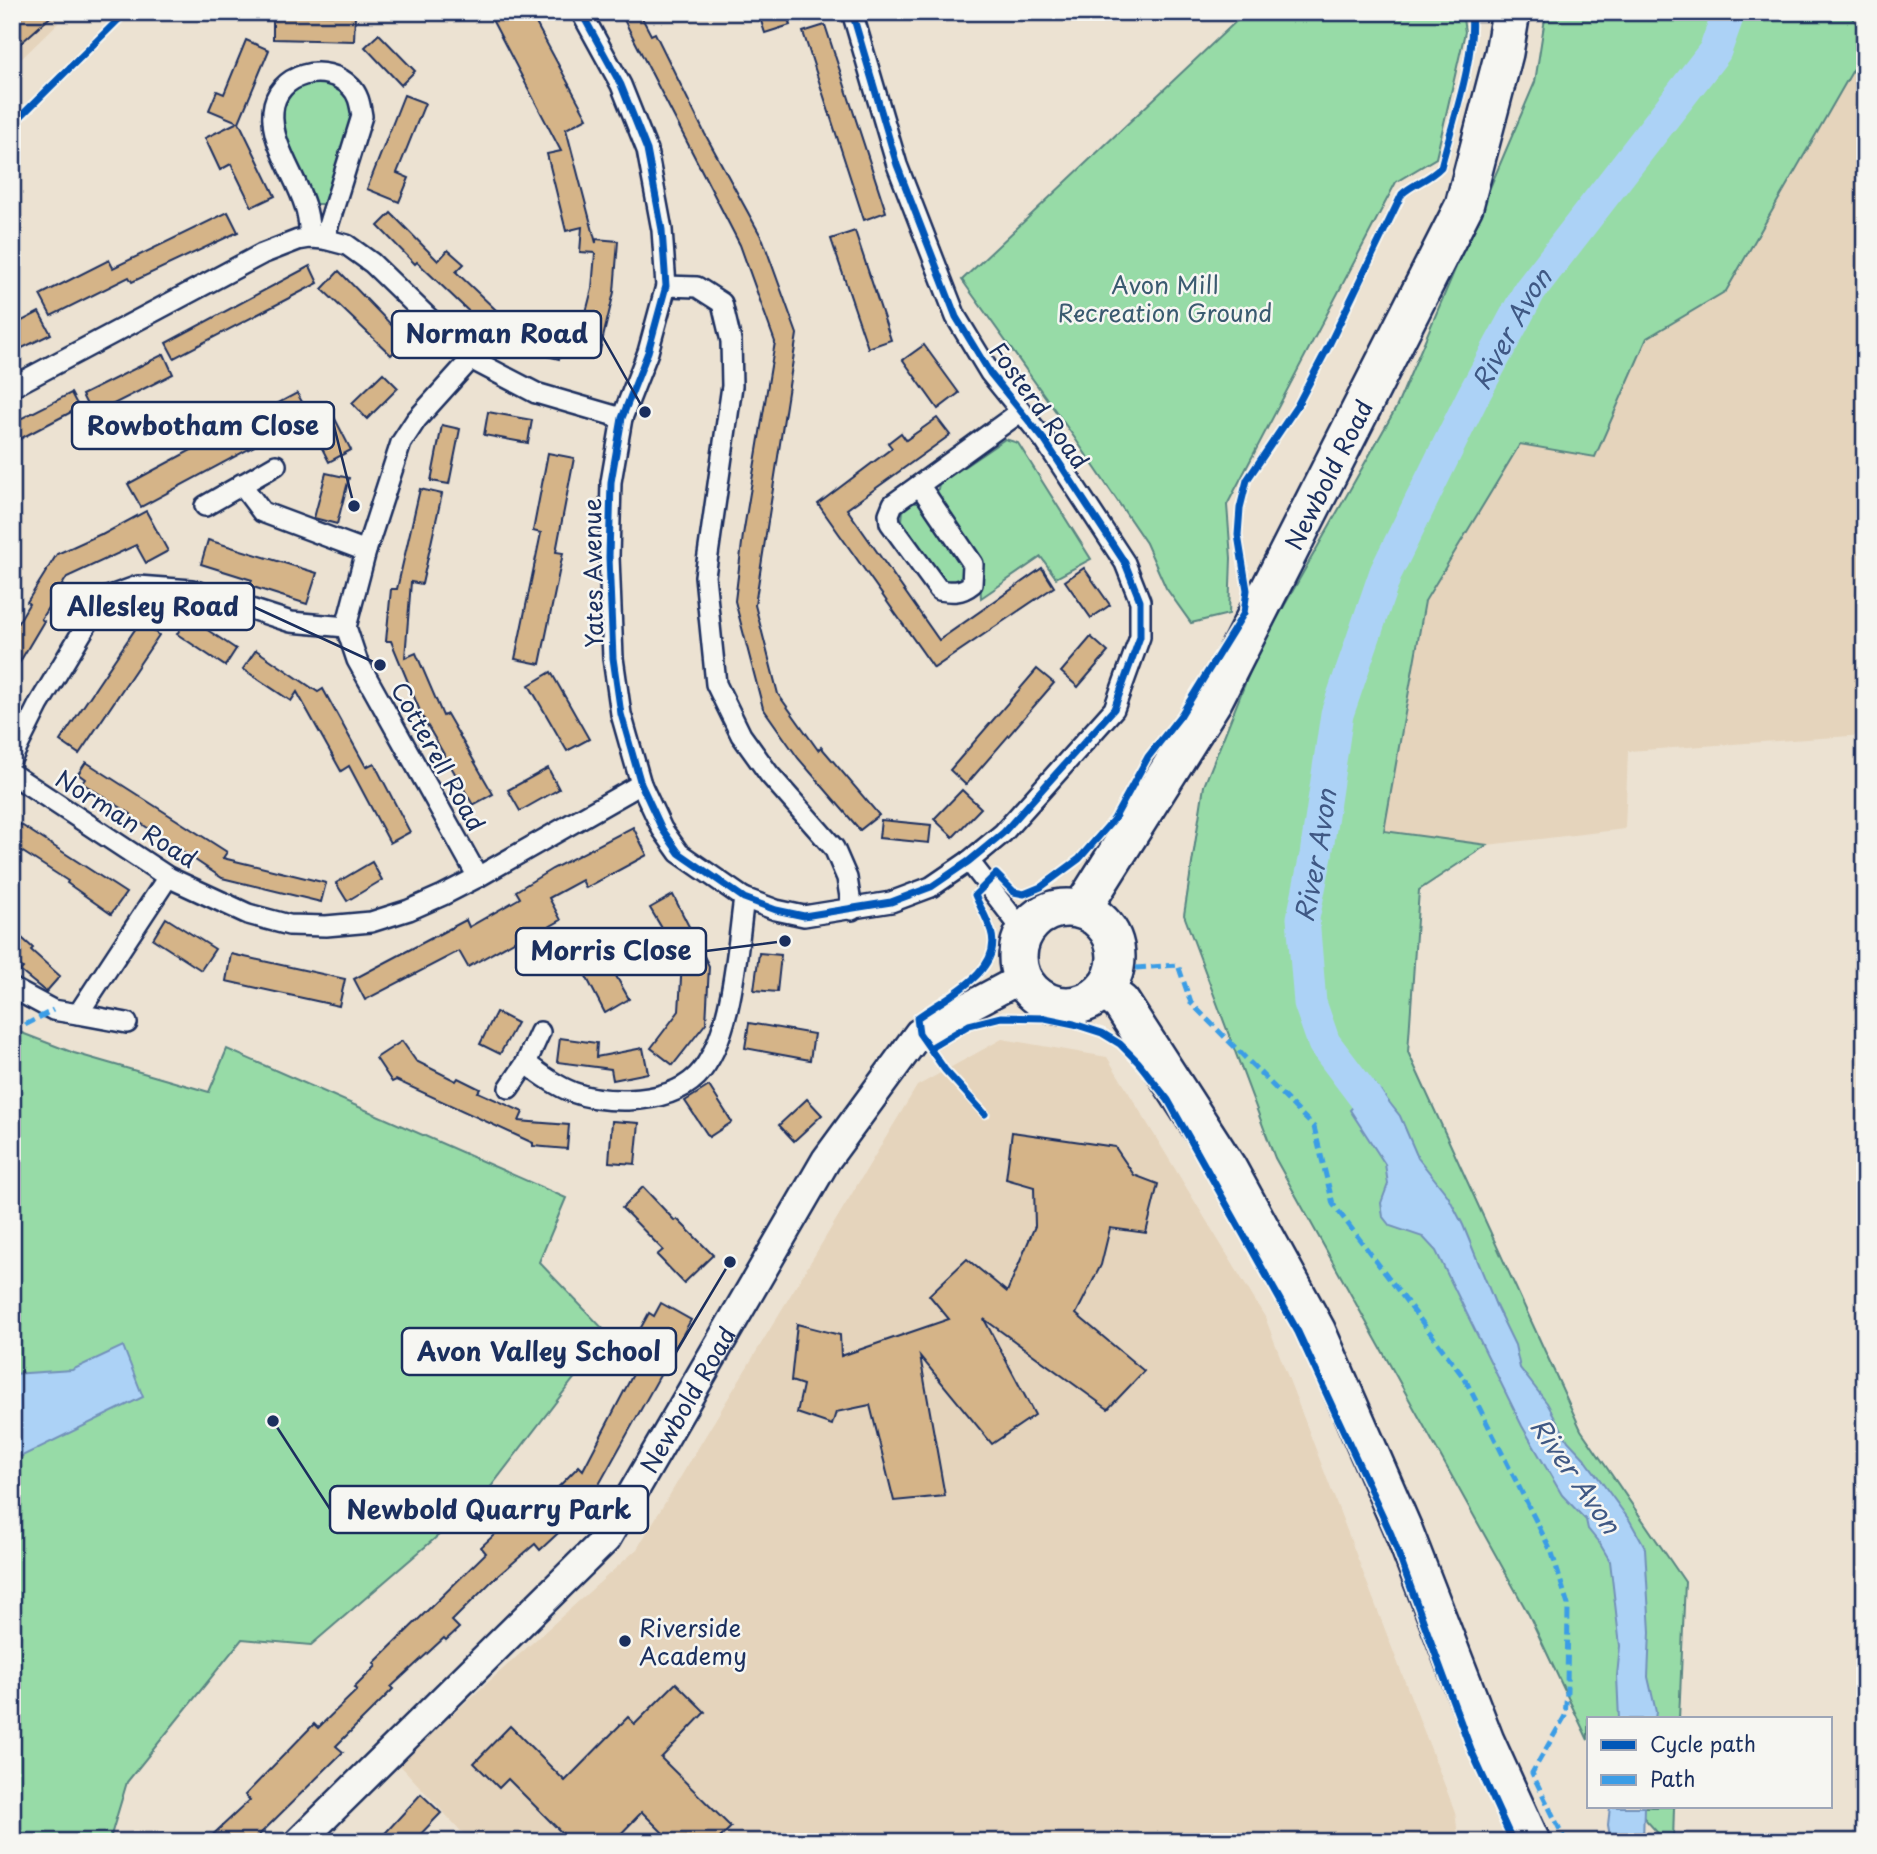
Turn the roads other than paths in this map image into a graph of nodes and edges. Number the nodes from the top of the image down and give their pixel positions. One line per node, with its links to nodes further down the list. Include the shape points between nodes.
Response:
1 (581, 12): 5 (street, Yates Avenue, via 621,85 646,150 662,230)
2 (852, 12): 8 (street, Fosterd Road, via 897,165 956,317)
3 (1511, 12): 24 (highway, Newbold Road, via 1464,206 1214,699)
4 (317, 238): 4 (street, via 276,134 273,114 283,86 301,74 316,73 351,86 362,116); 6 (street, via 347,245 372,263); 7 (street, via 262,254)
5 (666, 286): 9 (street, Yates Avenue, via 648,352); 25 (street, via 697,288 722,303 731,341 732,386 705,576 716,684 741,735 769,774 834,848 847,878)
6 (471, 359): 9 (street, via 536,393); 14 (street, via 401,443)
7 (12, 387)
8 (1020, 412): 12 (street, Fosterd Road); 19 (street, Fosterd Road, via 1045,441 1125,563 1140,601 1140,637 1114,709)
9 (622, 418): 18 (street, Yates Avenue, via 611,482 612,658 621,714)
10 (276, 465): 11 (street)
11 (241, 484): 13 (street); 14 (street, via 262,512)
12 (920, 486): 12 (street, Fosterd Road, via 892,504 890,523 939,590 954,593 966,589 972,584 973,564)
13 (205, 506)
14 (366, 551): 15 (street)
15 (346, 627): 16 (street, via 291,622 192,590 138,586 102,599); 22 (street, Cotterell Road, via 357,660)
16 (12, 758)
17 (12, 774): 21 (street, Norman Road)
18 (641, 784): 22 (street, Norman Road); 23 (street, Yates Avenue, via 662,829 680,853)
19 (1038, 792): 20 (street, Yates Avenue, via 1003,833)
20 (969, 861): 25 (street, Yates Avenue, via 931,887); 26 (street)
21 (168, 877): 22 (street, Norman Road, via 248,914 289,925 326,926 371,922); 30 (street)
22 (478, 877)
23 (744, 898): 25 (street, Yates Avenue, via 804,916); 33 (street, via 732,991 716,1045 696,1077 666,1095 600,1100 575,1094)
24 (1082, 909): 26 (highway, via 1049,910); 29 (highway, via 1097,916 1116,943 1115,968)
25 (852, 910)
26 (1024, 932): 27 (highway, via 1018,955)
27 (1022, 978): 29 (highway, via 1044,1001 1060,1006 1084,1003); 35 (main road, Newbold Road, via 919,1033 826,1160 606,1539)
28 (12, 988): 30 (street, via 53,1010)
29 (1104, 990): 36 (highway, via 1121,1003 1228,1169 1316,1330)
30 (78, 1014): 31 (street)
31 (127, 1023)
32 (540, 1032): 33 (street)
33 (526, 1063): 34 (street)
34 (509, 1088)
35 (299, 1842)
36 (1531, 1842)

